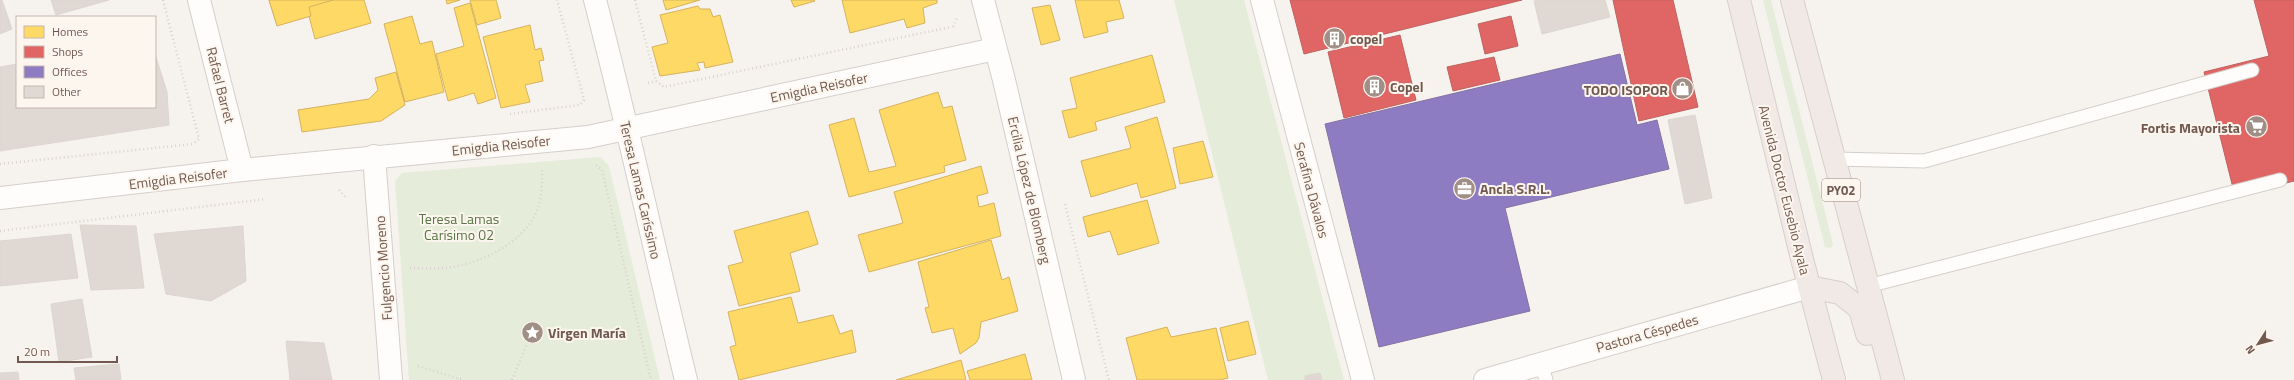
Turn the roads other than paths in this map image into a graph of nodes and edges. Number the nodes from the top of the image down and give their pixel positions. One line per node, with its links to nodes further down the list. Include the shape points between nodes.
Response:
1 (199, 0): 12 (street, Rafael Barret)
2 (595, 0): 9 (street, Teresa Lamas Caríssimo, via 619,91)
3 (983, 0): 7 (street, Ercilia López de Blomberg)
4 (1262, 0): 21 (street, Serafina Dávalos)
5 (1739, 0): 16 (highway, Avenida Doctor Eusebio Ayala)
6 (1792, 0): 11 (highway, PY02)
7 (995, 49): 9 (street, Emigdia Reisofer); 20 (street, Ercilia López de Blomberg)
8 (2252, 70): 11 (lane, via 1924,161)
9 (626, 129): 10 (street, Emigdia Reisofer, via 588,137); 19 (street, Teresa Lamas Caríssimo)
10 (374, 156): 12 (street, Emigdia Reisofer); 18 (street, Fulgencio Moreno)
11 (1833, 159): 15 (highway, PY02)
12 (242, 170): 14 (street, Emigdia Reisofer)
13 (2280, 180): 15 (lane)
14 (0, 198)
15 (1868, 286): 25 (highway, PY02)
16 (1809, 287): 17 (street, Pastora Céspedes); 23 (highway, Avenida Doctor Eusebio Ayala); 24 (highway, via 1840,293 1860,309)
17 (1544, 372): 22 (street, Pastora Céspedes)
18 (391, 380)
19 (686, 380)
20 (1074, 380)
21 (1363, 380)
22 (1485, 380)
23 (1834, 380)
24 (1879, 380)
25 (1893, 380)

